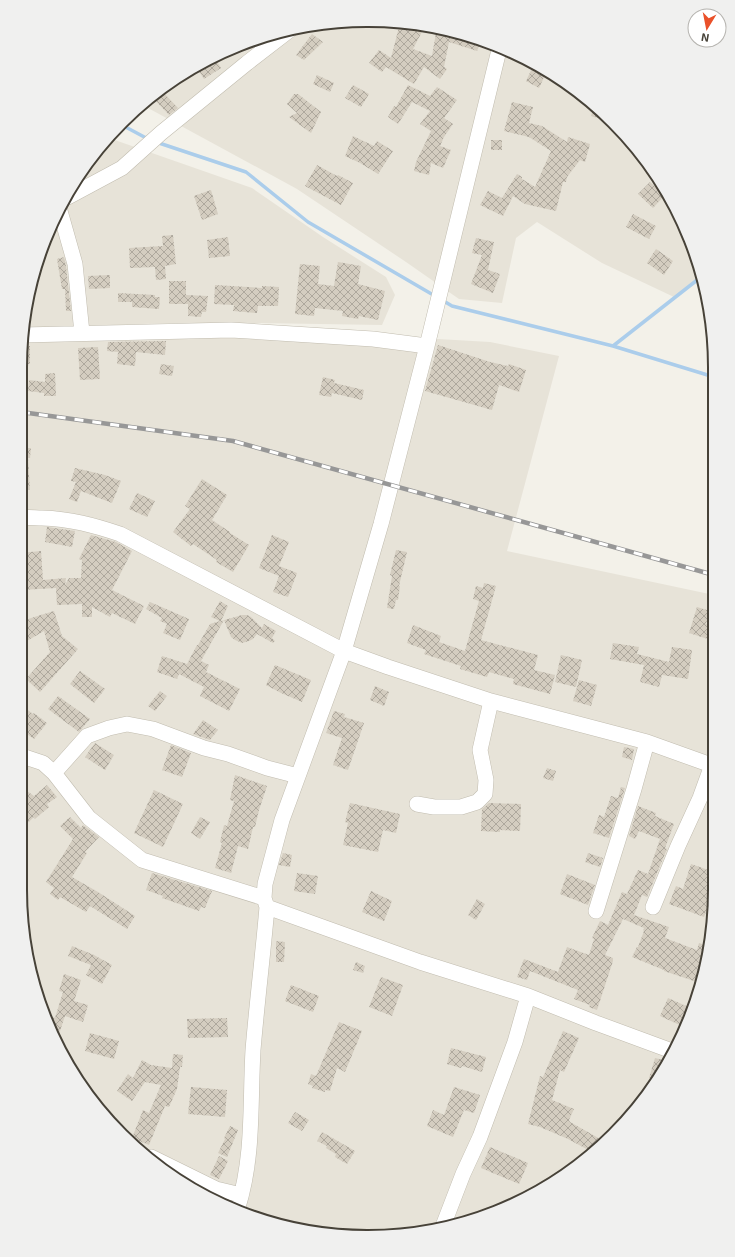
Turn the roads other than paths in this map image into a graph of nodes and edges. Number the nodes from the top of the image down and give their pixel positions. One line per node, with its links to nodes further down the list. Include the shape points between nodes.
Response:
1 (278, 39): 3 (street, via 161,133 122,168)
2 (498, 53): 7 (street)
3 (75, 193)
4 (62, 217): 5 (street, via 75,264)
5 (82, 333): 6 (street); 7 (street, via 231,330 373,339)
6 (29, 335)
7 (427, 346): 9 (street, via 381,524)
8 (27, 517): 9 (street, via 83,522 120,534)
9 (344, 651): 10 (street); 15 (street)
10 (491, 701): 11 (street); 17 (street, via 480,750 486,780 485,794 477,802 461,807)
11 (647, 742): 13 (street); 20 (street)
12 (27, 758): 14 (street, via 43,763)
13 (708, 763)
14 (54, 773): 15 (street, via 88,736 127,724 153,729 204,748); 18 (street, via 89,818 142,860)
15 (298, 776): 18 (street, via 282,820 265,884)
16 (708, 778): 19 (street)
17 (417, 804)
18 (266, 902): 21 (street, via 420,962); 24 (street, via 253,1050 247,1167)
19 (653, 906)
20 (596, 910)
21 (528, 996): 22 (street); 25 (street, via 515,1042 480,1137)
22 (668, 1049)
23 (166, 1164): 24 (street)
24 (240, 1201)
25 (444, 1221)

